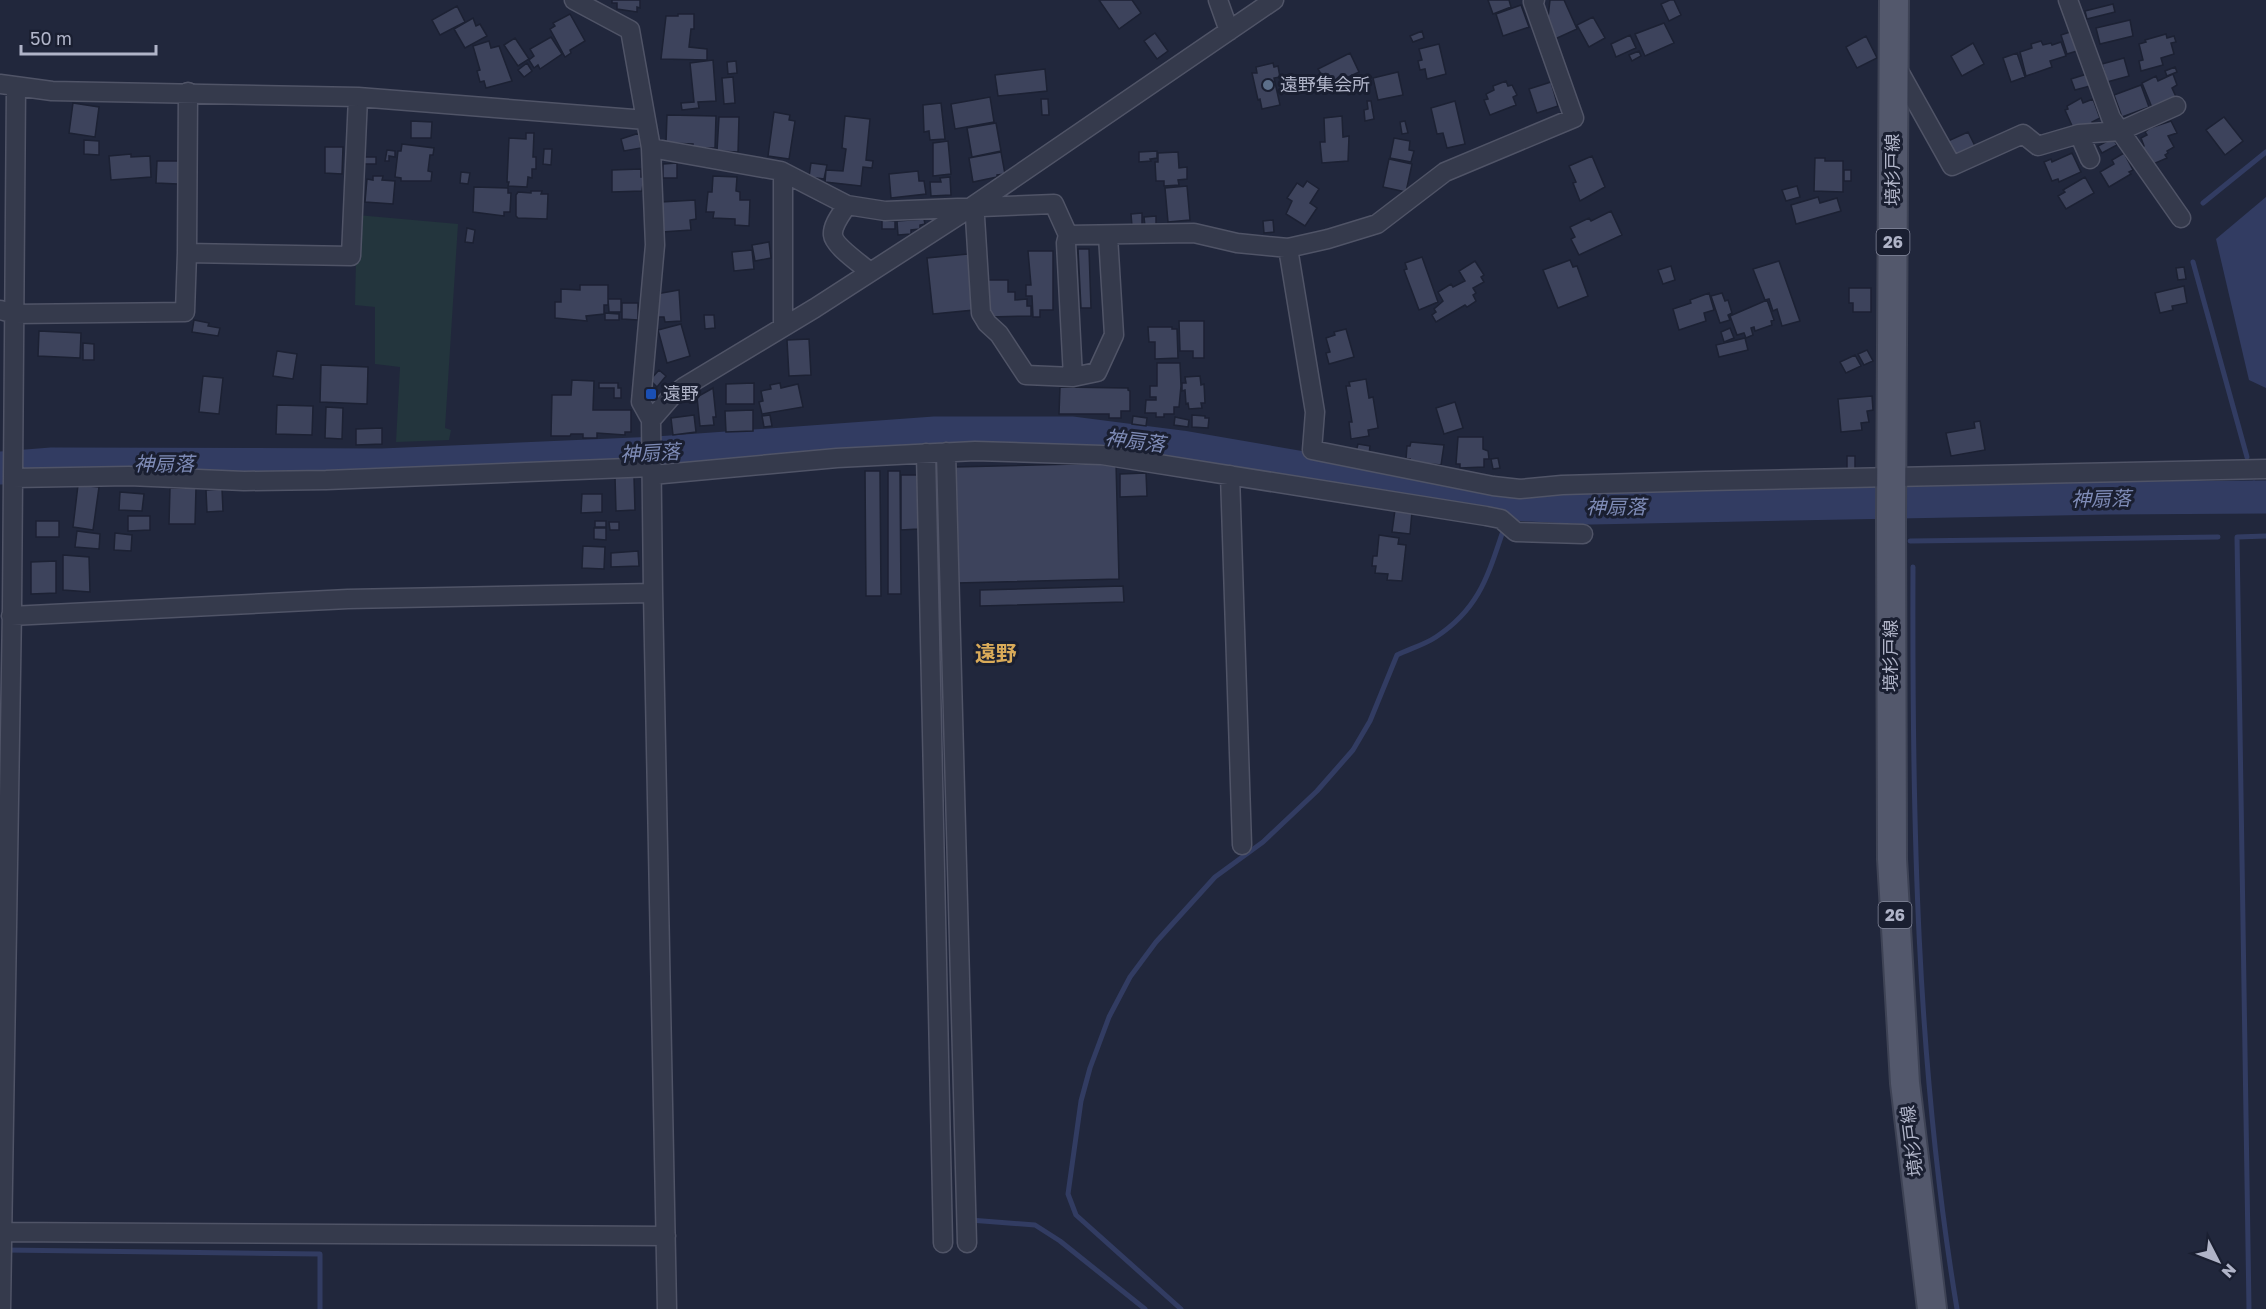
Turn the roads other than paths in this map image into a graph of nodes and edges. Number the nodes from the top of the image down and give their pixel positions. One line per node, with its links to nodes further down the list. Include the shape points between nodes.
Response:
1 (574, 0): 13 (street, via 630,30)
2 (1218, 0): 7 (street)
3 (1275, 0): 7 (street)
4 (1535, 0): 24 (street, via 1574,118 1445,172 1377,224)
5 (1894, 0): 8 (main road, 境杉戸線 / 26)
6 (2067, 0): 14 (street, via 2111,118)
7 (1229, 31): 20 (street)
8 (1894, 63): 15 (street, via 1952,166 2023,134 2038,146); 38 (main road, 境杉戸線 / 26)
9 (8, 85): 10 (street, via 52,91); 27 (street)
10 (188, 93): 11 (street); 25 (street)
11 (358, 97): 13 (street); 25 (street, via 351,256)
12 (2176, 106): 14 (street)
13 (646, 120): 16 (street)
14 (2120, 131): 15 (street); 21 (street)
15 (2079, 134): 17 (street)
16 (651, 148): 18 (street); 31 (street, via 655,245 641,402)
17 (2091, 159)
18 (783, 172): 19 (street); 28 (street)
19 (847, 205): 20 (street, via 885,211); 26 (street, via 833,234 836,242)
20 (970, 208): 22 (street, via 1053,204); 26 (street); 29 (street, via 975,216 981,312 987,323 1026,375)
21 (2181, 218)
22 (1068, 235): 23 (street); 29 (street)
23 (1108, 236): 24 (street, via 1194,233 1237,243); 29 (street, via 1114,335 1097,372)
24 (1288, 248): 39 (street, via 1315,412 1312,450)
25 (187, 253): 27 (street, via 184,312)
26 (870, 272): 28 (street)
27 (7, 312): 30 (street)
28 (783, 325): 31 (street, via 684,387)
29 (1073, 377)
30 (7, 378): 37 (street)
31 (651, 420): 35 (street)
32 (946, 452): 33 (street); 36 (street, via 1102,455); 48 (street)
33 (926, 453): 35 (street); 47 (street)
34 (2266, 469): 38 (street)
35 (652, 472): 37 (street, via 244,481 129,476); 42 (street)
36 (1230, 475): 40 (street); 44 (street)
37 (13, 478): 43 (street)
38 (1891, 480): 39 (street, via 1520,489); 51 (main road, 境杉戸線 / 26, via 1892,859 1905,1083)
39 (1493, 486): 40 (street)
40 (1486, 516): 41 (street, via 1501,519 1516,532)
41 (1583, 534)
42 (652, 592): 43 (street, via 348,599); 46 (street)
43 (11, 616): 45 (street)
44 (1242, 845)
45 (1, 1232): 46 (street); 49 (street)
46 (666, 1236): 50 (street)
47 (944, 1243)
48 (967, 1243)
49 (1, 1309)
50 (667, 1309)
51 (1932, 1309)

